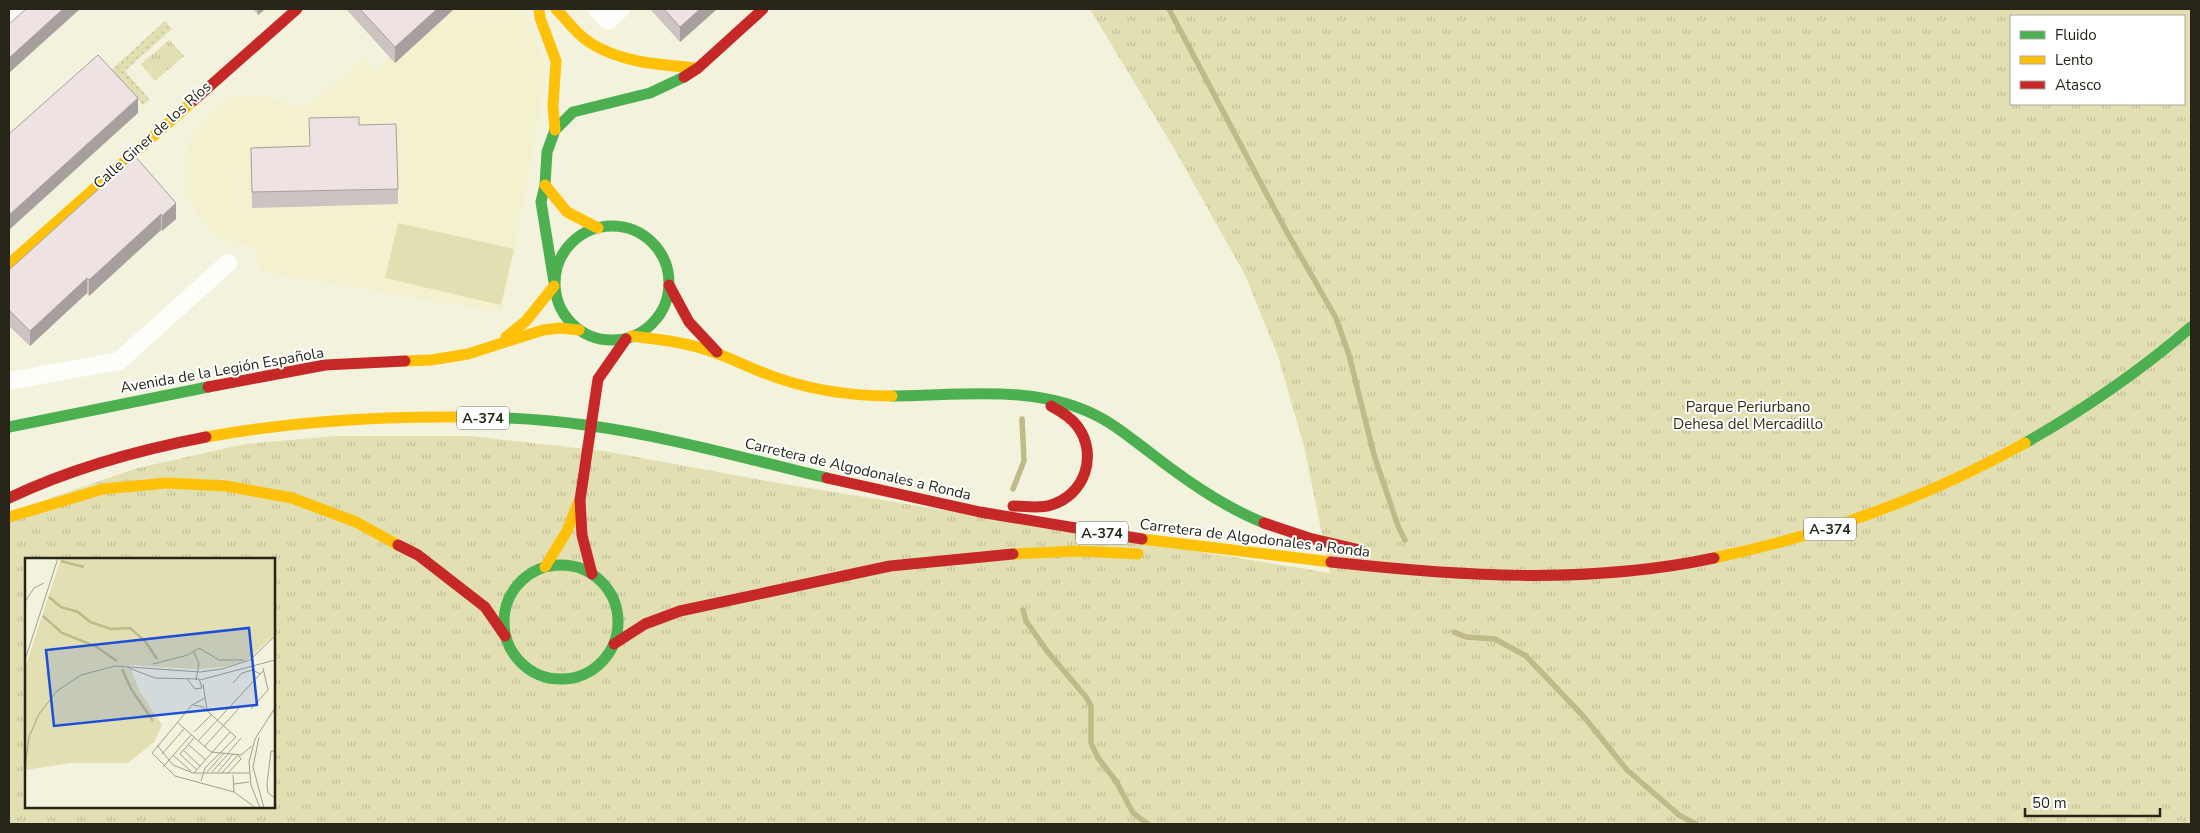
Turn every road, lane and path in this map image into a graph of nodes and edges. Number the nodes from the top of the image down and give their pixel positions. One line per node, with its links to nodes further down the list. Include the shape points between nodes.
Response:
1 (16, 9): 8 (street)
2 (298, 9): 14 (main road, Calle Giner de los Ríos)
3 (539, 9): 10 (main road, via 556,61)
4 (556, 9): 9 (main road, via 581,35 601,48 636,59)
5 (597, 9): 6 (street, via 608,20)
6 (621, 9)
7 (763, 9): 9 (main road)
8 (9, 15)
9 (698, 68): 10 (main road, via 665,88 573,112)
10 (555, 130): 11 (main road, via 547,152)
11 (545, 185): 12 (main road, via 572,218); 15 (main road, via 541,202)
12 (598, 228): 15 (main road, via 580,235 567,248 558,264); 16 (main road, via 616,226 648,239 660,252 667,268)
13 (228, 263): 25 (street, via 119,362)
14 (9, 264)
15 (554, 284): 18 (main road, via 558,303 566,318); 20 (main road, Avenida de la Legión Española, via 526,321)
16 (669, 285): 19 (main road, via 659,316 647,328); 22 (main road, via 694,331)
17 (2191, 327): 36 (main road, Carretera de Algodonales a Ronda / A-374, via 2133,376 2056,426 1961,478 1806,537 1695,562 1596,575 1486,576)
18 (581, 332): 19 (main road, via 612,340); 20 (main road, Avenida de la Legión Española, via 560,328 543,330); 21 (main road)
19 (629, 338): 22 (main road, via 675,341); 24 (main road)
20 (500, 342): 27 (main road, Avenida de la Legión Española, via 468,354 440,358 325,365 275,373)
21 (588, 346)
22 (718, 353): 26 (main road, via 764,374 808,387 853,394 893,397 995,393)
23 (592, 362): 24 (main road)
24 (598, 379): 29 (main road)
25 (9, 382)
26 (1040, 398): 30 (main road, via 1064,411 1085,436 1089,453 1087,470 1080,485 1054,505); 36 (main road, via 1061,400 1085,408 1228,506 1331,544 1376,554)
27 (9, 427)
28 (9, 498): 30 (main road, Carretera de Algodonales a Ronda / A-374, via 101,462 255,428 331,420 447,417 535,419 608,428)
29 (580, 500): 35 (main road, via 567,531); 37 (main road, via 582,535)
30 (958, 508): 32 (main road, Carretera de Algodonales a Ronda / A-374, via 1046,525)
31 (9, 517): 38 (main road, via 103,489 167,483 226,486 292,498 356,522 418,555 485,607)
32 (1246, 553): 34 (main road); 36 (main road, Carretera de Algodonales a Ronda / A-374)
33 (1154, 556): 39 (main road, via 1079,551 1025,553 890,566 680,611 646,622)
34 (1197, 558)
35 (545, 567): 37 (main road, via 577,567); 38 (main road, via 529,574 507,601 503,618)
36 (1418, 572)
37 (592, 574): 39 (main road, via 606,587 615,605 618,624)
38 (505, 636): 39 (main road, via 523,665 555,679 573,678 590,671)
39 (614, 644)

